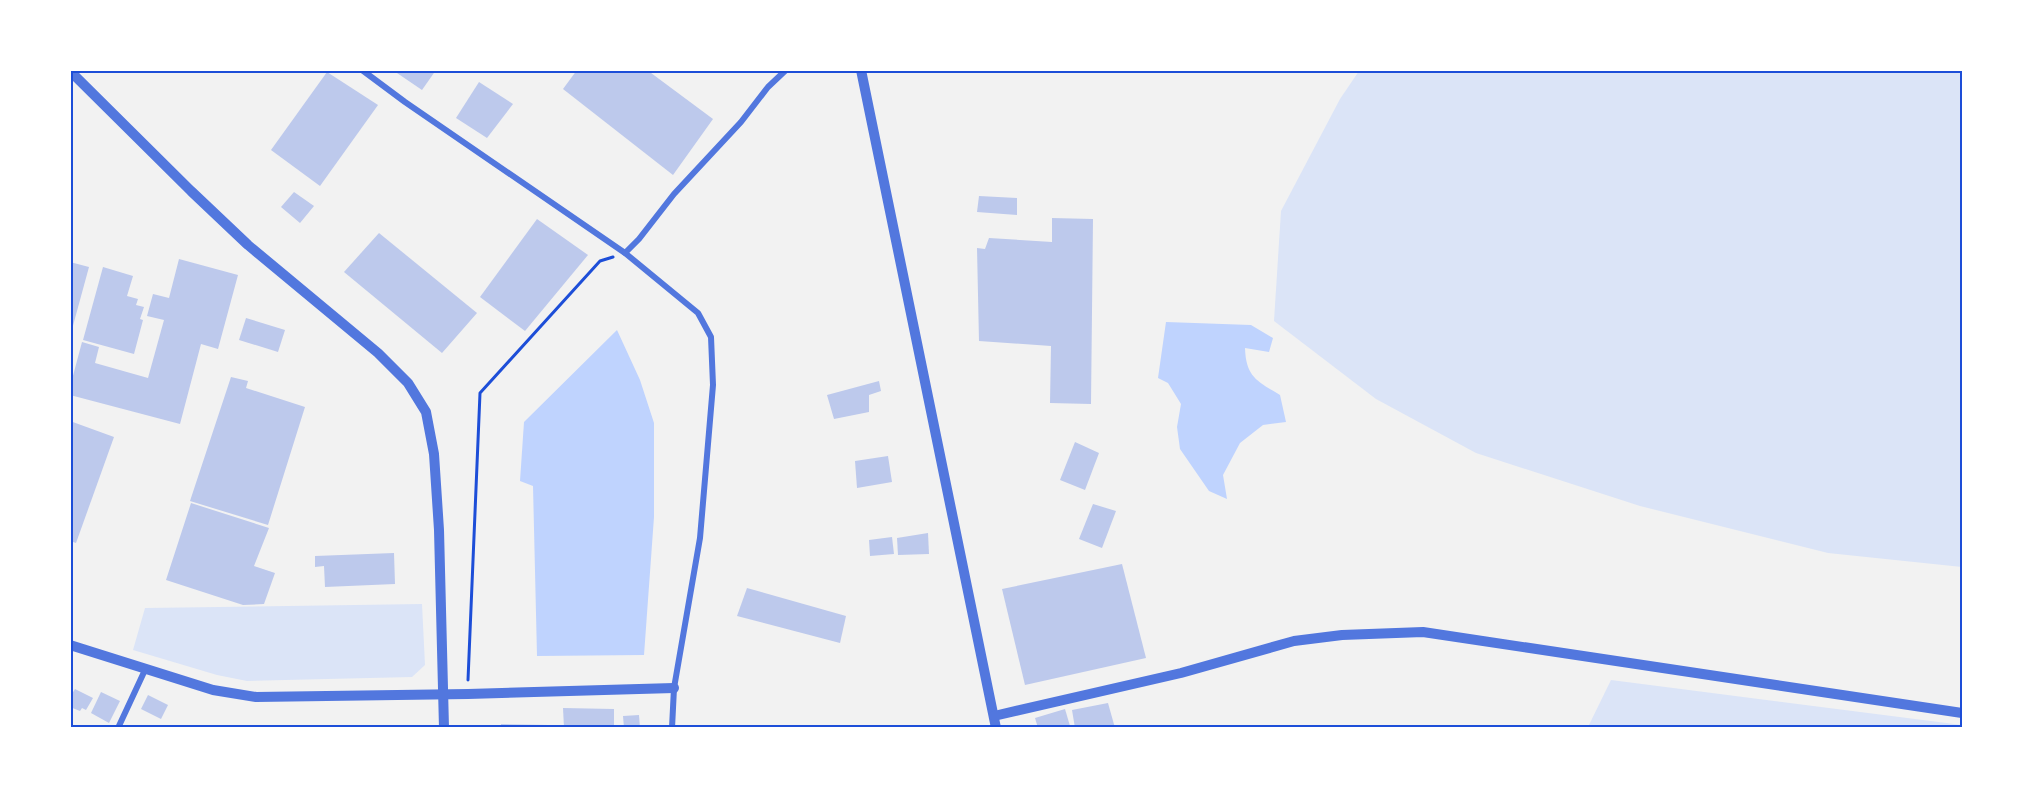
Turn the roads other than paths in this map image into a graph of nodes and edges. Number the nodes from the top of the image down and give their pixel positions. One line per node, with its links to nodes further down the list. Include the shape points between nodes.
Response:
1 (362, 70): 5 (street)
2 (786, 70): 5 (street)
3 (861, 70): 11 (street)
4 (70, 71): 9 (street, via 248,245 378,353 408,383 426,412 435,454)
5 (625, 253): 8 (street, via 698,313 711,337 713,385 700,538)
6 (71, 648): 7 (street)
7 (145, 670): 9 (street, via 213,690 256,697); 12 (street)
8 (674, 688): 9 (street); 14 (street)
9 (442, 694): 13 (street)
10 (1962, 713): 11 (street, via 1423,632 1294,640 1181,673)
11 (994, 716): 15 (street)
12 (118, 728)
13 (444, 728)
14 (672, 728)
15 (996, 728)

